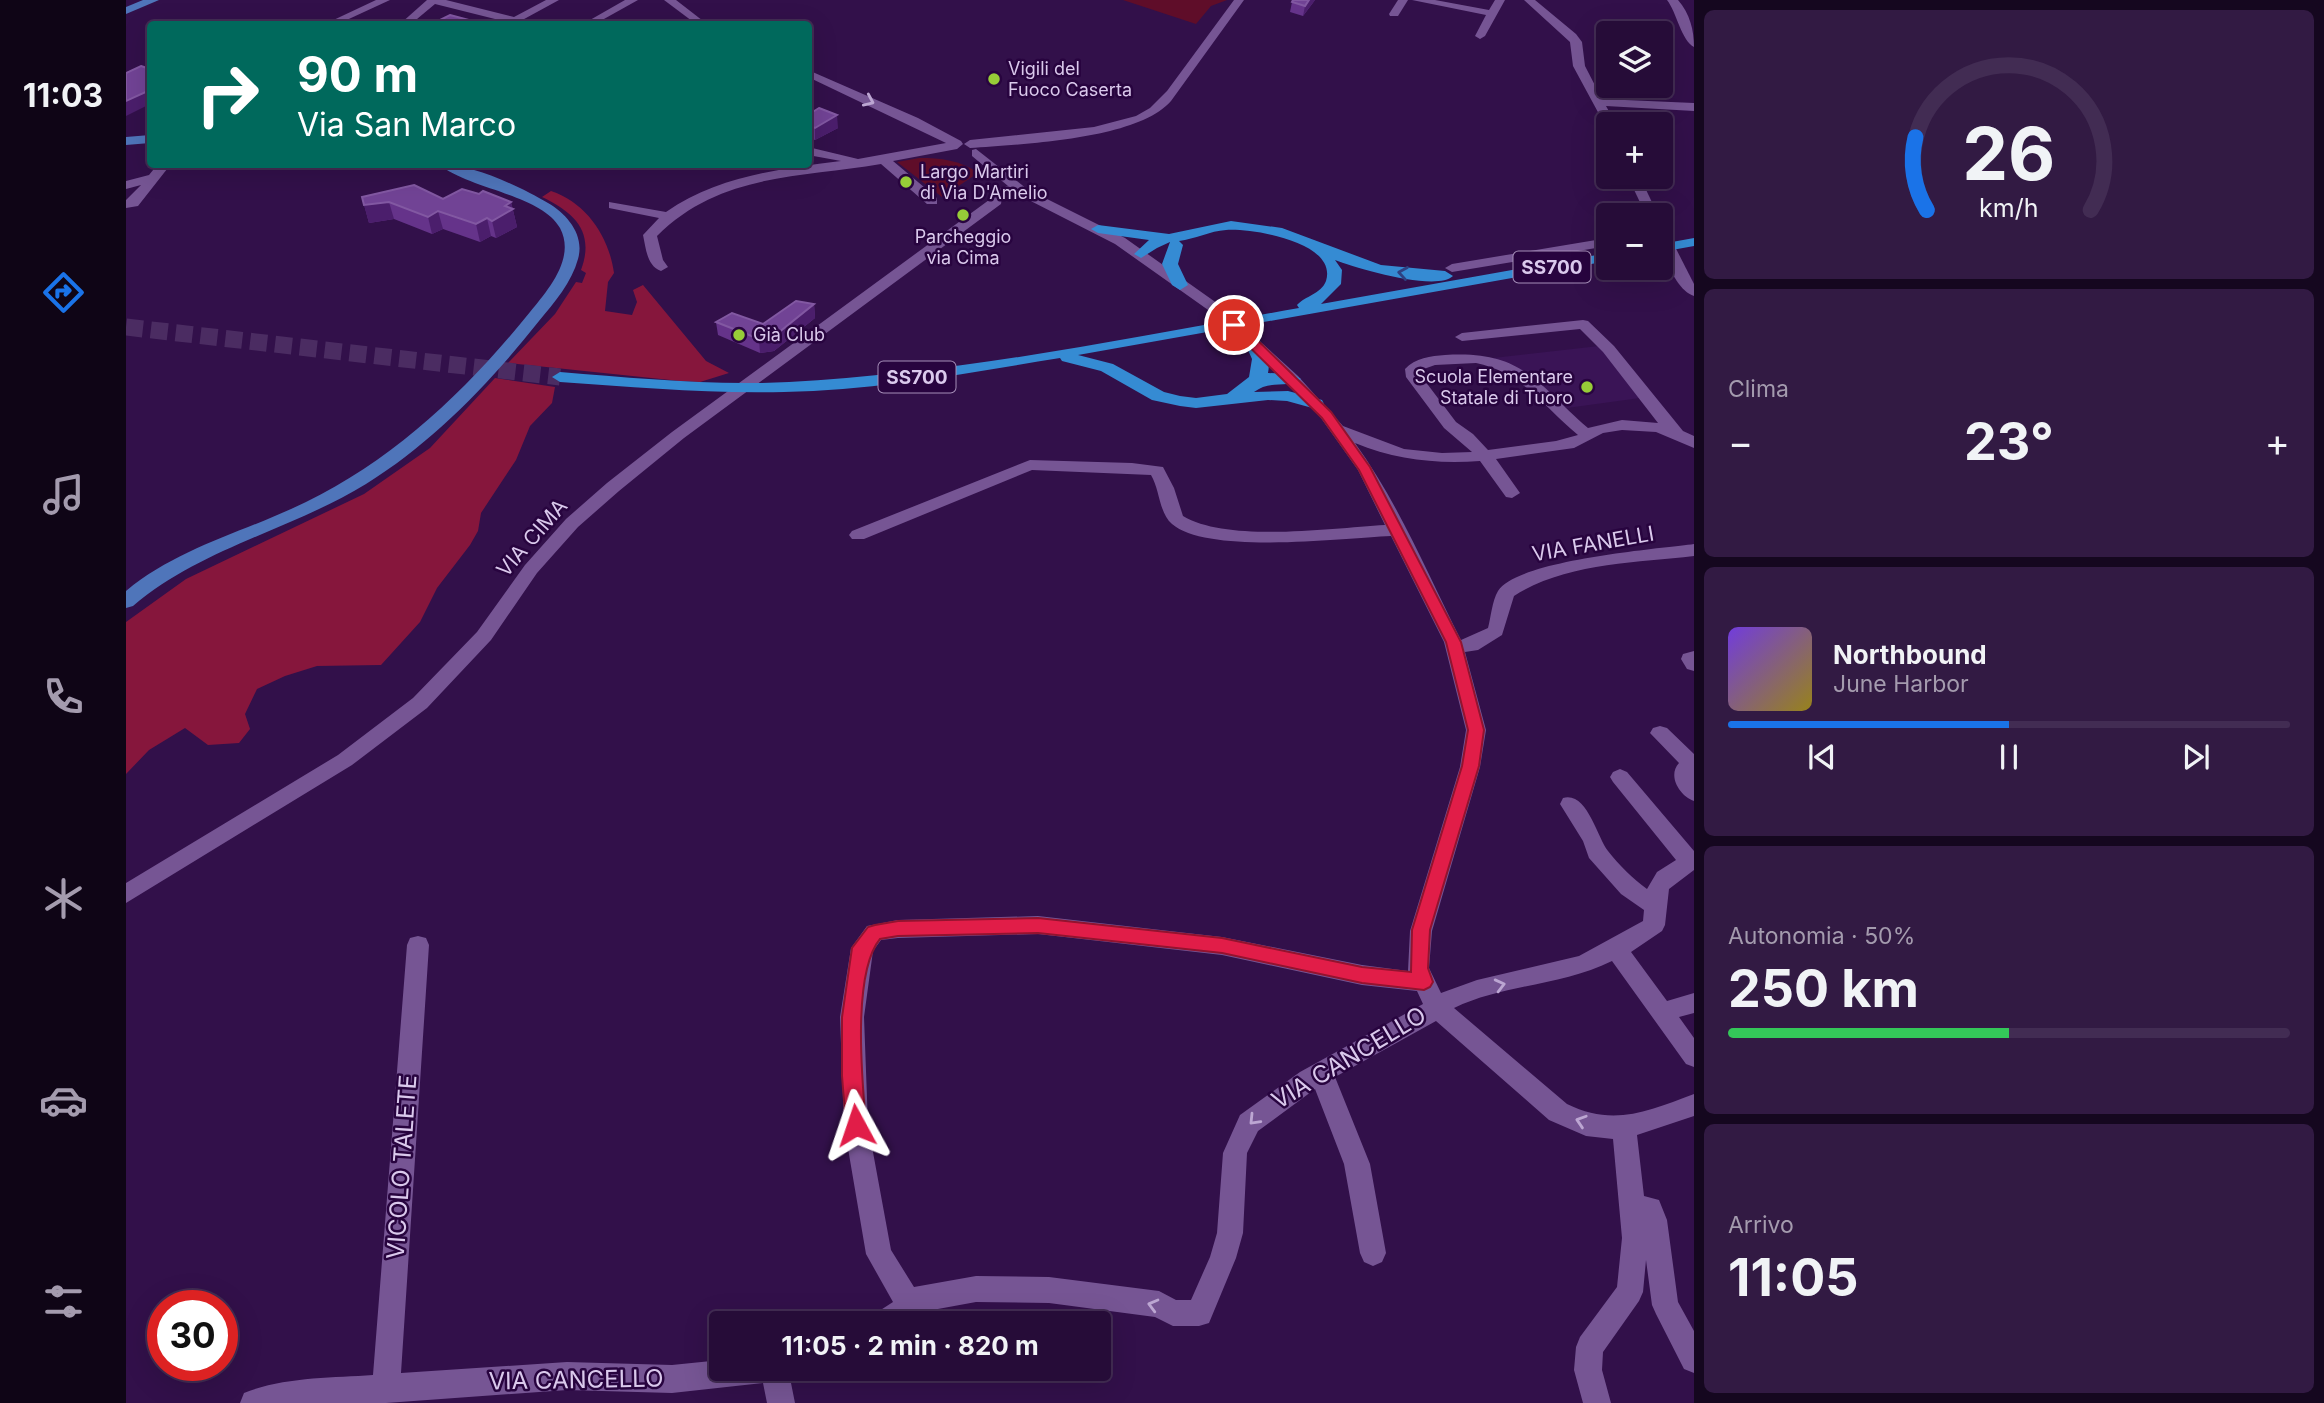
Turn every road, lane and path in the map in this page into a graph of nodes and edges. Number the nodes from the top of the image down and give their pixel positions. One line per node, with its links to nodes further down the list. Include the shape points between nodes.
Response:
1 (148, 0): 15 (main road)
2 (385, 0): 18 (street)
3 (492, 0): 14 (street)
4 (554, 0): 14 (street, via 515,21)
5 (633, 0): 21 (street)
6 (669, 0): 22 (street)
7 (1239, 0): 32 (street, via 1173,90 1146,117)
8 (1403, 0): 17 (street)
9 (1417, 0): 16 (street)
10 (1500, 0): 16 (street)
11 (1530, 0): 26 (street, via 1576,42 1579,66)
12 (1672, 0): 24 (street)
13 (432, 1): 14 (street); 19 (street); 20 (street)
14 (473, 10)
15 (126, 11)
16 (1491, 13): 23 (street)
17 (1394, 14)
18 (337, 21)
19 (408, 21)
20 (414, 21)
21 (594, 21)
22 (698, 21)
23 (1480, 36)
24 (1694, 44)
25 (812, 75): 29 (street, one-way to 29)
26 (1598, 102): 27 (street); 28 (street)
27 (1694, 107)
28 (1603, 112)
29 (929, 129): 32 (street); 33 (street, via 929,138)
30 (147, 139): 31 (main road)
31 (126, 142)
32 (964, 150): 33 (street); 41 (street, via 997,186); 42 (street)
33 (918, 151): 35 (street)
34 (812, 152): 36 (street)
35 (883, 159): 36 (street); 43 (street)
36 (863, 163): 47 (street, via 716,188)
37 (162, 168): 39 (street)
38 (455, 168): 81 (main road, via 537,203 559,218 569,234 571,260 553,296 409,446 311,507 163,572)
39 (154, 178): 40 (street); 44 (street, via 133,203)
40 (126, 185)
41 (997, 197): 42 (street); 46 (street, VIA CIMA)
42 (1019, 200): 46 (street, VIA CIMA); 48 (street, via 1052,207)
43 (932, 201)
44 (126, 204)
45 (614, 205): 47 (street)
46 (981, 215): 90 (street, VIA CIMA, via 613,487 572,523 484,636 420,703 345,760)
47 (666, 216): 55 (street, via 650,235)
48 (1098, 229): 49 (highway, SS700); 52 (street)
49 (1178, 239): 51 (highway, SS700, via 1228,225 1254,226 1286,232); 52 (highway, SS700, via 1163,251); 58 (highway, via 1170,264)
50 (1596, 244): 56 (street)
51 (1319, 247): 57 (highway, SS700, one-way to 51, via 1428,277 1387,270); 60 (highway, SS700, via 1334,270 1333,284 1319,299)
52 (1140, 254): 58 (street)
53 (1596, 259): 57 (highway, SS700)
54 (1673, 261): 59 (street)
55 (661, 267)
56 (1452, 268)
57 (1496, 276): 60 (highway, SS700)
58 (1180, 285): 63 (street)
59 (1694, 292)
60 (1276, 316): 62 (highway, SS700)
61 (1462, 337): 73 (street, via 1583,324 1604,341 1661,419)
62 (1142, 340): 64 (highway, SS700); 65 (highway, via 1121,358)
63 (1252, 341): 67 (street); 68 (highway, via 1262,357 1262,370)
64 (1047, 356): 65 (highway, SS700, via 1092,362); 66 (highway, SS700, via 903,379 786,387 698,387)
65 (1120, 372): 70 (highway, SS700, via 1158,396 1180,401)
66 (560, 377)
67 (1293, 379): 68 (highway, SS700, via 1268,378); 69 (highway, SS700, via 1285,389); 71 (street)
68 (1254, 384): 70 (highway, SS700)
69 (1268, 395): 70 (highway, SS700); 71 (highway, SS700)
70 (1234, 397)
71 (1316, 404): 72 (street)
72 (1338, 429): 76 (street, via 1406,455); 78 (street)
73 (1675, 431): 74 (street, via 1656,426 1610,426); 75 (street)
74 (1588, 436): 76 (street, via 1576,442); 76 (street, via 1527,376 1512,368 1468,359 1419,364 1413,369 1414,377 1450,425)
75 (1694, 443)
76 (1483, 454): 77 (street)
77 (1512, 493)
78 (1398, 530): 79 (street, via 1258,536 1193,531 1178,522 1157,471 1030,465); 82 (street)
79 (858, 536)
80 (1694, 551): 82 (street, VIA FANELLI, via 1528,579 1506,593 1496,631 1471,645)
81 (126, 601)
82 (1455, 647): 94 (street, via 1476,730 1471,766 1421,930 1418,968)
83 (1694, 658): 84 (street, via 1690,659)
84 (1694, 664)
85 (1660, 733): 87 (street, via 1692,764 1683,777)
86 (1620, 777): 89 (street)
87 (1694, 793)
88 (1570, 804): 91 (street, via 1593,839 1596,852 1629,888)
89 (1692, 860): 91 (street, via 1667,875 1656,888)
90 (126, 894)
91 (1655, 906): 93 (street, VIA CANCELLO, via 1654,925)
92 (418, 945): 109 (street, VICOLO TALETE)
93 (1616, 949): 96 (street, VIA CANCELLO, one-way to 93, via 1581,965); 97 (street)
94 (1424, 982): 96 (street); 104 (street, via 1362,975 1222,946 1038,925 875,932 862,948 852,1017 856,1125 879,1254)
95 (1694, 1003): 97 (street)
96 (1435, 1006): 99 (street, VIA CANCELLO); 101 (street, one-way to 96, via 1605,1129 1558,1112)
97 (1660, 1013): 98 (street)
98 (1694, 1058)
99 (1321, 1073): 103 (street, via 1356,1164); 104 (street, VIA CANCELLO, one-way to 104, via 1248,1123 1235,1153 1230,1233 1199,1313 1173,1313 1159,1304 1049,1290 976,1289)
100 (1694, 1105): 101 (street)
101 (1623, 1125): 102 (street)
102 (1631, 1208): 106 (street, via 1650,1209 1665,1305); 112 (street, via 1635,1238 1630,1292 1590,1347 1588,1370)
103 (1373, 1253)
104 (908, 1301): 105 (street)
105 (903, 1311)
106 (1694, 1359)
107 (709, 1375): 109 (street, VIA CANCELLO, via 672,1379 567,1376)
108 (777, 1381): 111 (street)
109 (386, 1388): 110 (street, VIA CANCELLO)
110 (254, 1403)
111 (781, 1403)
112 (1597, 1403)

